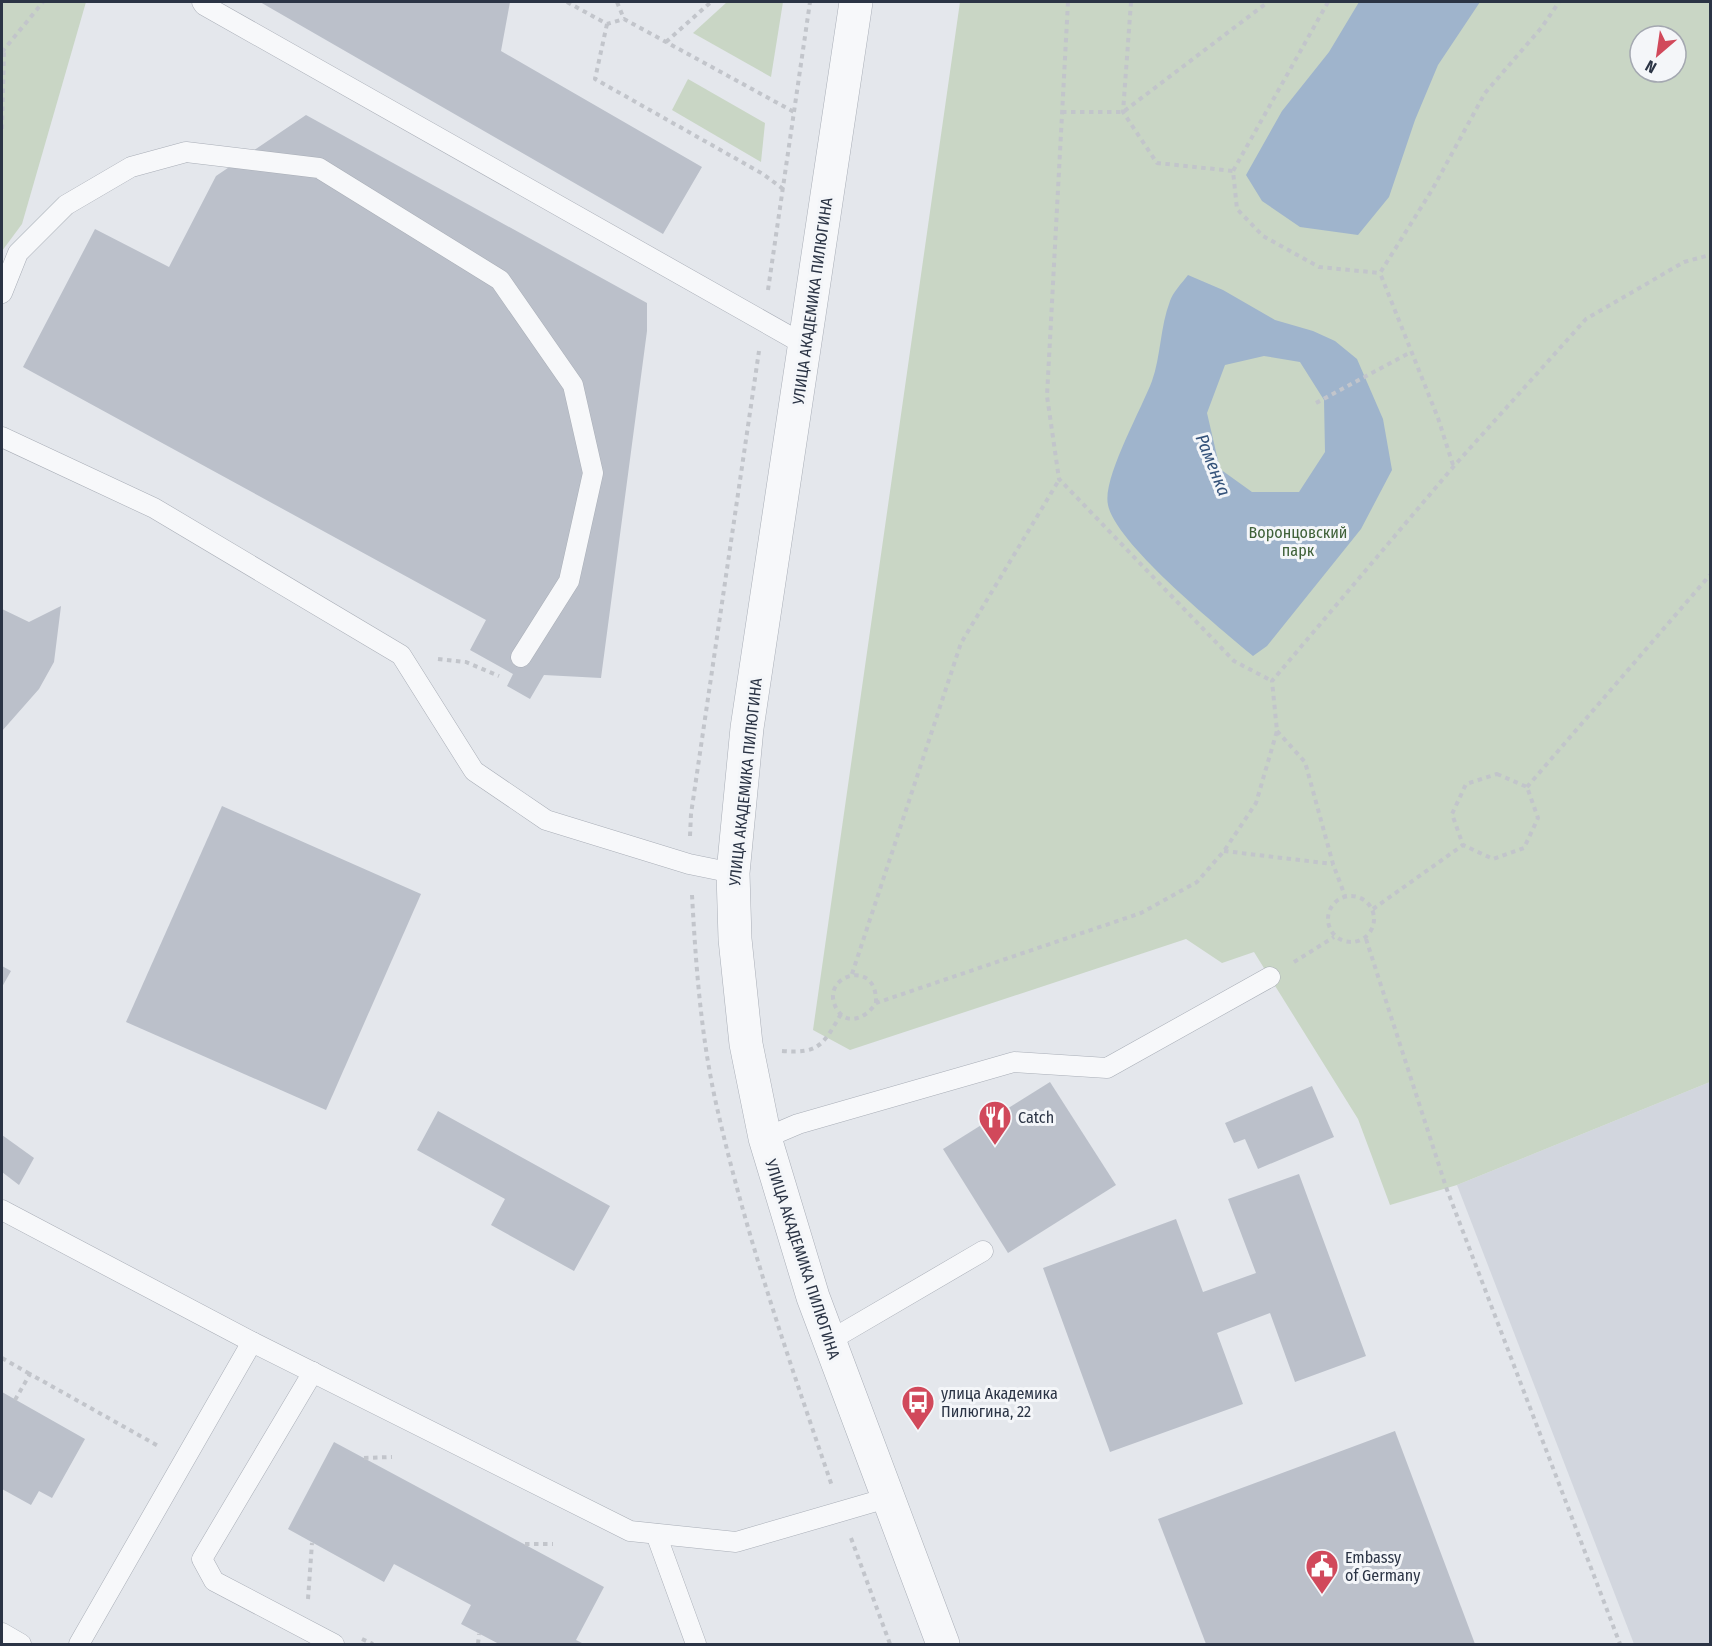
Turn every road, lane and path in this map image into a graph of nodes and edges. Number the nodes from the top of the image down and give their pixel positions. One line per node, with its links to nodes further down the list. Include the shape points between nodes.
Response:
1 (43, 2): 15 (path)
2 (202, 2): 25 (lane)
3 (567, 2): 13 (path)
4 (617, 2): 12 (path)
5 (711, 2): 14 (path)
6 (856, 2): 25 (street, УЛИЦА АКАДЕМИКА ПИЛЮГИНА)
7 (1068, 2): 17 (path)
8 (1131, 2): 18 (path)
9 (1268, 2): 18 (path)
10 (1328, 2): 20 (path)
11 (1559, 2): 23 (path, via 1485,93 1432,190)
12 (624, 19): 13 (path); 14 (path)
13 (607, 24): 21 (path, via 595,79)
14 (666, 42): 16 (path)
15 (3, 52): 19 (path)
16 (794, 112)
17 (1062, 112): 18 (path); 30 (path, via 1047,396)
18 (1123, 112): 20 (path, via 1157,163)
19 (2, 129)
20 (1233, 171): 23 (path, via 1237,209 1263,236 1319,267)
21 (783, 189)
22 (1710, 255): 29 (path, via 1684,262 1586,319)
23 (1380, 273): 26 (path)
24 (2, 293): 32 (lane, via 18,253 66,205 130,167 186,152 319,168 500,280 573,385 593,472 569,581)
25 (805, 345): 41 (street, УЛИЦА АКАДЕМИКА ПИЛЮГИНА, via 747,728)
26 (1411, 352): 27 (path); 29 (path)
27 (1316, 403)
28 (2, 437): 41 (lane, via 154,508 401,655 474,771 546,820 689,864)
29 (1454, 466): 35 (path)
30 (1059, 479): 35 (path, via 1234,661); 46 (path, via 962,643)
31 (1710, 575): 37 (path)
32 (521, 657)
33 (466, 662): 34 (path)
34 (505, 679)
35 (1272, 681): 36 (path)
36 (1277, 731): 39 (path, via 1256,803); 40 (path, via 1305,762)
37 (1527, 787): 38 (path, via 1497,774 1466,784 1452,814); 38 (path, via 1538,818 1524,849 1493,859)
38 (1463, 845): 43 (path)
39 (1224, 851): 40 (path); 48 (path, via 1197,882 1141,913)
40 (1333, 864): 42 (path)
41 (733, 873): 51 (street, УЛИЦА АКАДЕМИКА ПИЛЮГИНА, via 735,939 746,1044)
42 (1345, 896): 43 (path, via 1362,897); 44 (path, via 1331,906 1327,922)
43 (1373, 909): 45 (path, via 1375,926)
44 (1334, 937): 45 (path, via 1349,944); 47 (path)
45 (1366, 939): 79 (path, via 1446,1187)
46 (852, 975): 48 (path, via 872,982 877,992); 49 (path, via 840,980 833,991 833,1003)
47 (1270, 977): 51 (lane, via 1107,1068 1014,1062 798,1124)
48 (876, 1003): 49 (path, via 861,1018)
49 (841, 1014): 50 (path, via 827,1038 811,1052)
50 (776, 1050)
51 (765, 1138): 54 (street, УЛИЦА АКАДЕМИКА ПИЛЮГИНА)
52 (2, 1210): 55 (lane)
53 (983, 1251): 54 (lane)
54 (829, 1341): 63 (street, УЛИЦА АКАДЕМИКА ПИЛЮГИНА)
55 (252, 1342): 57 (lane); 73 (lane)
56 (2, 1358): 58 (path)
57 (313, 1372): 64 (lane, via 630,1532); 74 (lane, via 202,1559 214,1581)
58 (30, 1374): 59 (path); 60 (path)
59 (15, 1400)
60 (160, 1447)
61 (392, 1457): 62 (path)
62 (364, 1458)
63 (887, 1497): 64 (lane, via 736,1542); 78 (street, УЛИЦА АКАДЕМИКА ПИЛЮГИНА)
64 (656, 1534): 77 (lane)
65 (312, 1543): 68 (path)
66 (525, 1544): 67 (path)
67 (553, 1544)
68 (307, 1610)
69 (2, 1633): 72 (lane)
70 (479, 1634): 76 (path)
71 (354, 1635): 75 (path)
72 (21, 1644)
73 (79, 1644)
74 (334, 1644)
75 (373, 1644)
76 (478, 1644)
77 (696, 1644)
78 (943, 1644)
79 (1620, 1644)

